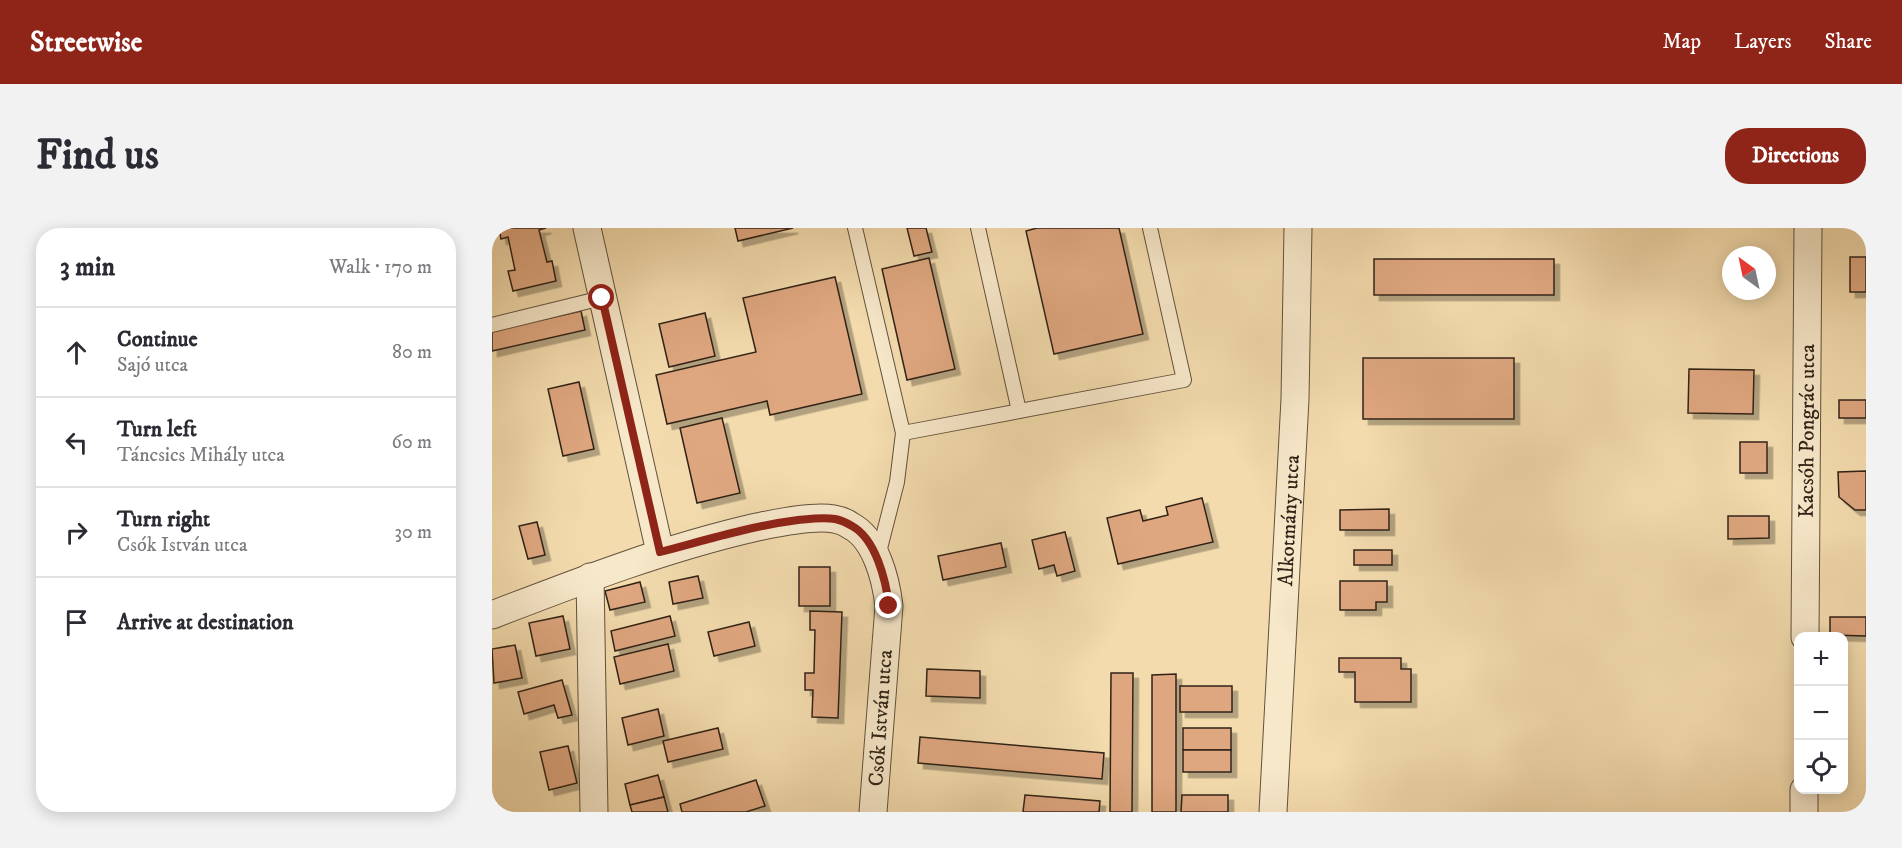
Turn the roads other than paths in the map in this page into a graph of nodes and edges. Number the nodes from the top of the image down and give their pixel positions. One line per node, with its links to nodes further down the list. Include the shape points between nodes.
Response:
1 (587, 228): 7 (street)
2 (855, 228): 10 (lane)
3 (978, 228): 9 (lane)
4 (1149, 228): 9 (lane, via 1184,380)
5 (1298, 228): 19 (street, Alkotmány utca, via 1295,399)
6 (1808, 228): 15 (street, Kacsóh Pongrác utca)
7 (602, 298): 8 (lane); 11 (street)
8 (492, 325)
9 (1019, 411): 10 (lane)
10 (903, 432): 12 (lane, via 897,482)
11 (660, 552): 12 (street, Csók István utca, via 777,523 834,519 853,526 866,538); 13 (street)
12 (878, 559): 18 (street, Csók István utca, via 889,606)
13 (590, 577): 14 (street); 17 (street)
14 (492, 615)
15 (1805, 632)
16 (1804, 794): 20 (street)
17 (594, 812)
18 (873, 812)
19 (1273, 812)
20 (1804, 812)

